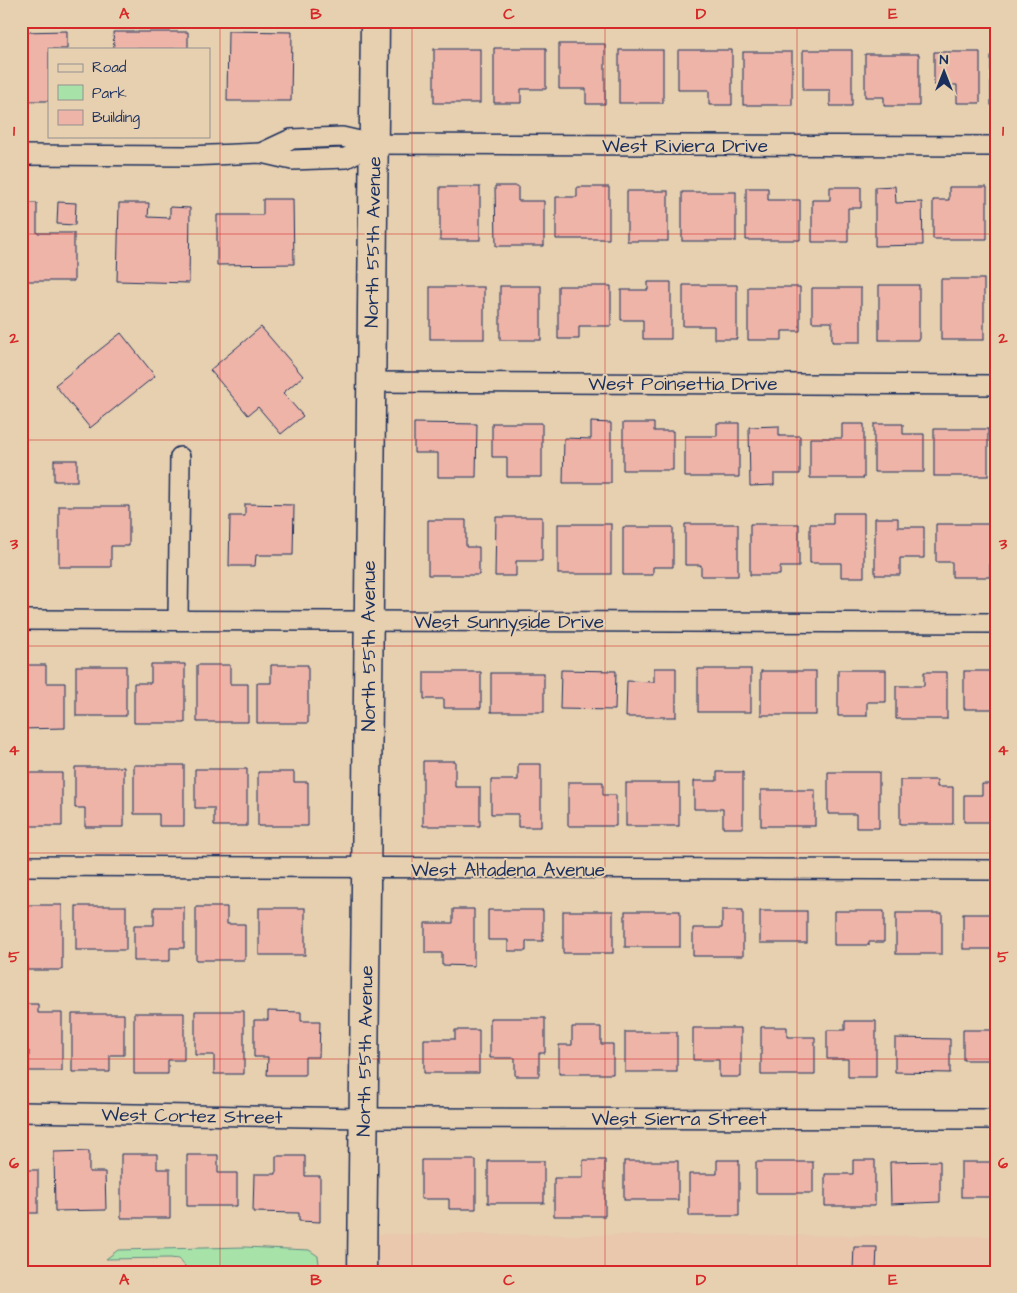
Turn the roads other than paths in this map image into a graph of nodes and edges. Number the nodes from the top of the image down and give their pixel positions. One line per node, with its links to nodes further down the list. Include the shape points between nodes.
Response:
1 (375, 21): 2 (street, North 55th Avenue)
2 (373, 144): 3 (street, West Riviera Drive); 4 (street, West Riviera Drive, via 346,158 292,160 261,153); 5 (street, North 55th Avenue)
3 (996, 146)
4 (21, 156)
5 (369, 382): 6 (street, West Poinsettia Drive); 10 (street, North 55th Avenue)
6 (996, 385)
7 (180, 457): 9 (street)
8 (21, 620): 9 (street, West Sunnyside Drive)
9 (178, 620): 10 (street, West Sunnyside Drive)
10 (368, 620): 11 (street, West Sunnyside Drive); 13 (street, North 55th Avenue)
11 (996, 623)
12 (21, 866): 13 (street, West Altadena Avenue)
13 (366, 868): 14 (street, West Altadena Avenue); 16 (street, North 55th Avenue)
14 (996, 870)
15 (21, 1112): 16 (street, West Cortez Street)
16 (363, 1118): 17 (street, West Sierra Street); 18 (street, North 55th Avenue)
17 (996, 1119)
18 (362, 1272)

